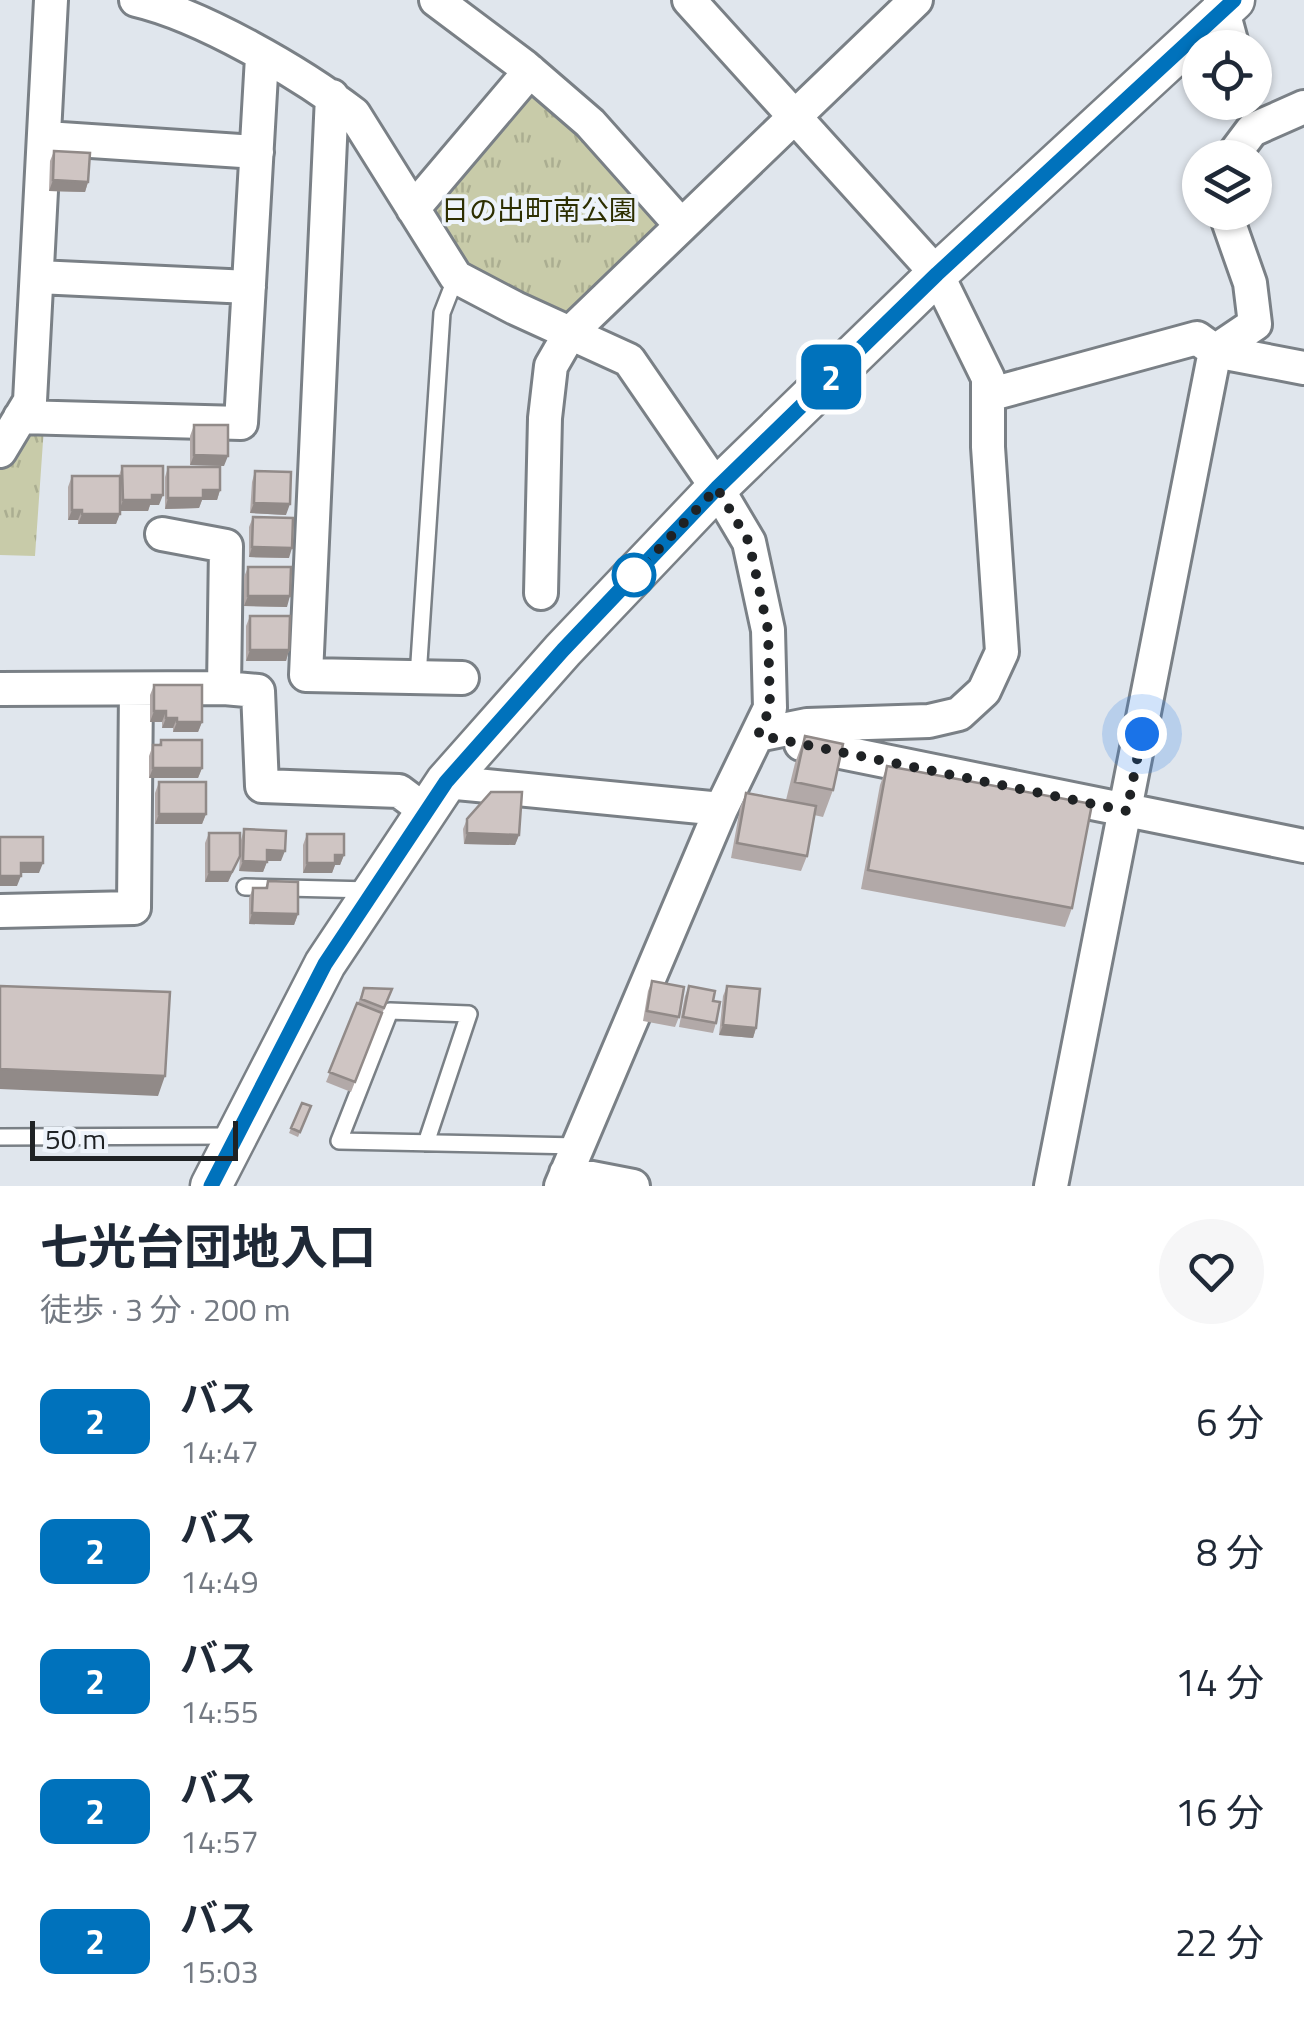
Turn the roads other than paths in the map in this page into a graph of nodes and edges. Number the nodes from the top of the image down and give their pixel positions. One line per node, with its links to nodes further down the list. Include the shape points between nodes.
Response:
1 (50, 0): 13 (street)
2 (136, 0): 7 (street, via 164,6)
3 (436, 0): 8 (street)
4 (689, 0): 12 (street)
5 (916, 0): 12 (street)
6 (1228, 14): 18 (street)
7 (262, 57): 9 (street); 14 (street)
8 (530, 72): 15 (street); 16 (street, via 590,123)
9 (332, 96): 15 (street, via 354,114); 31 (street, via 306,675)
10 (1304, 107): 11 (street)
11 (1272, 112)
12 (795, 114): 16 (street); 18 (street)
13 (46, 138): 14 (street); 19 (street)
14 (257, 152): 21 (street)
15 (413, 208): 20 (street)
16 (680, 224): 22 (street)
17 (1231, 230): 23 (street, via 1250,283 1255,324)
18 (937, 274): 25 (street, via 988,378); 28 (street)
19 (38, 277): 21 (street); 26 (street, via 30,401)
20 (456, 277): 22 (street); 31 (lane, via 442,313)
21 (249, 287): 26 (street, via 242,423)
22 (570, 333): 28 (street, via 629,360); 30 (street, via 552,366 545,418)
23 (1215, 351): 24 (street); 25 (street, via 1197,338); 39 (street)
24 (1304, 368)
25 (988, 395): 36 (street, via 1002,652 984,691 959,714 929,721 807,724)
26 (20, 417): 27 (street)
27 (0, 451)
28 (717, 488): 36 (street, via 749,542 768,630 770,708); 37 (street)
29 (162, 534): 34 (street, via 226,546)
30 (541, 593)
31 (418, 677): 32 (street)
32 (462, 678)
33 (136, 688): 34 (street); 35 (street); 43 (street, via 134,908)
34 (224, 688): 37 (street, via 258,691 262,786)
35 (0, 690)
36 (758, 735): 38 (street); 39 (street)
37 (436, 797): 38 (street); 42 (street)
38 (720, 809): 47 (street)
39 (1127, 811): 40 (street); 50 (street)
40 (1304, 846)
41 (245, 886): 42 (lane)
42 (374, 890): 44 (street, via 325,964)
43 (0, 911)
44 (235, 1136): 45 (lane); 48 (street)
45 (0, 1137)
46 (426, 1143): 46 (lane, via 339,1142 390,1011 469,1014); 47 (lane)
47 (569, 1168): 49 (street)
48 (211, 1186)
49 (633, 1186)
50 (1050, 1186)

